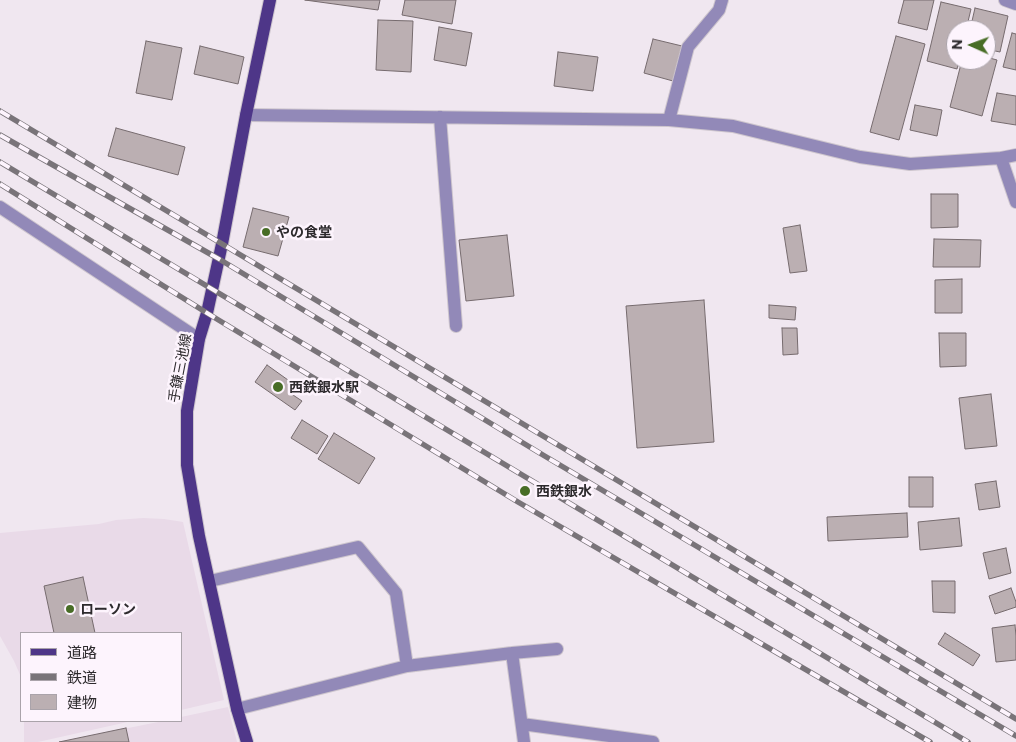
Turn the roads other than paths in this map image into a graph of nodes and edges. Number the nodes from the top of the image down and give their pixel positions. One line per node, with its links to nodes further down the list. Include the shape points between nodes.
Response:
1 (270, 0): 5 (main road, 手鎌三池線)
2 (722, 0): 7 (street, via 719,10 688,47)
3 (1005, 0): 4 (street)
4 (1016, 4)
5 (246, 115): 6 (street); 13 (main road, 手鎌三池線)
6 (440, 117): 7 (street); 12 (street)
7 (669, 120): 9 (street, via 733,126 860,158 910,164)
8 (1016, 155): 9 (street)
9 (1000, 158): 10 (street)
10 (1016, 202)
11 (0, 207): 13 (street)
12 (456, 326)
13 (200, 339): 14 (main road, 手鎌三池線, via 187,411 186,465)
14 (210, 581): 17 (street, via 358,547 396,593); 18 (main road, 手鎌三池線)
15 (557, 649): 16 (street)
16 (512, 653): 17 (street); 19 (street)
17 (406, 666): 18 (street)
18 (237, 709): 20 (main road, 手鎌三池線)
19 (522, 724): 21 (street); 22 (street)
20 (247, 742)
21 (524, 742)
22 (653, 742)

